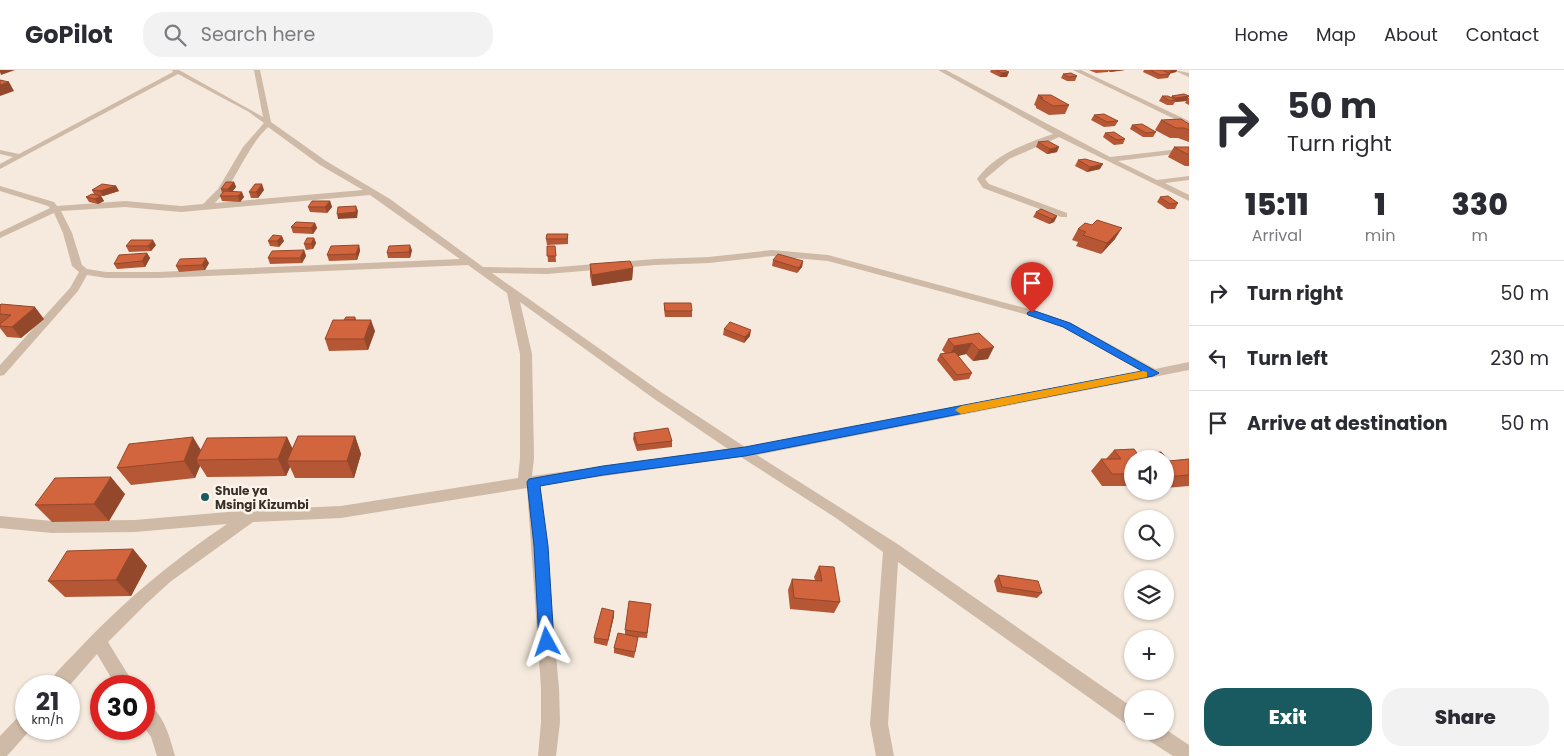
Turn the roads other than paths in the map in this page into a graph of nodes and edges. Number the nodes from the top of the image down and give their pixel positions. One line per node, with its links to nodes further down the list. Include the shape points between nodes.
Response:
1 (257, 70): 7 (street)
2 (940, 70): 9 (street)
3 (1076, 70): 8 (street)
4 (1177, 70): 6 (street)
5 (176, 71): 7 (street); 12 (street)
6 (1189, 75)
7 (268, 123): 18 (street, via 323,163); 20 (street, via 240,157 226,185)
8 (1189, 124)
9 (1060, 134): 13 (street); 22 (street, via 1024,147 980,179 986,186)
10 (1189, 150): 13 (street)
11 (0, 152): 12 (street)
12 (19, 156): 14 (street)
13 (1112, 160): 16 (street)
14 (0, 167)
15 (1189, 178): 16 (street)
16 (1157, 182): 19 (street)
17 (0, 188): 21 (street, via 40,199)
18 (372, 192): 20 (street); 24 (street)
19 (1189, 198)
20 (205, 207): 21 (street, via 162,208 125,204)
21 (56, 209): 23 (street); 26 (street, via 73,247 77,266)
22 (1064, 216)
23 (0, 235)
24 (469, 262): 25 (street); 26 (street, via 180,275 106,275)
25 (481, 270): 27 (street); 30 (street, via 547,271 772,253 828,258 1058,322)
26 (84, 271): 29 (street, via 74,289)
27 (512, 292): 31 (street, via 712,433); 32 (street, via 526,354)
28 (1189, 366): 30 (street)
29 (0, 372)
30 (1153, 373): 31 (street)
31 (745, 452): 32 (street); 35 (street)
32 (528, 483): 33 (street, via 341,512); 45 (street, via 541,546 550,679 551,718)
33 (251, 516): 34 (street, via 135,526 52,527); 36 (street, via 152,588)
34 (0, 522)
35 (891, 548): 39 (street); 46 (street, via 879,715)
36 (98, 641): 37 (street); 38 (street)
37 (67, 675)
38 (119, 675)
39 (1124, 712)
40 (155, 727): 44 (street)
41 (15, 733): 43 (street)
42 (1165, 740): 47 (street)
43 (0, 750)
44 (166, 756)
45 (547, 756)
46 (885, 756)
47 (1189, 756)

